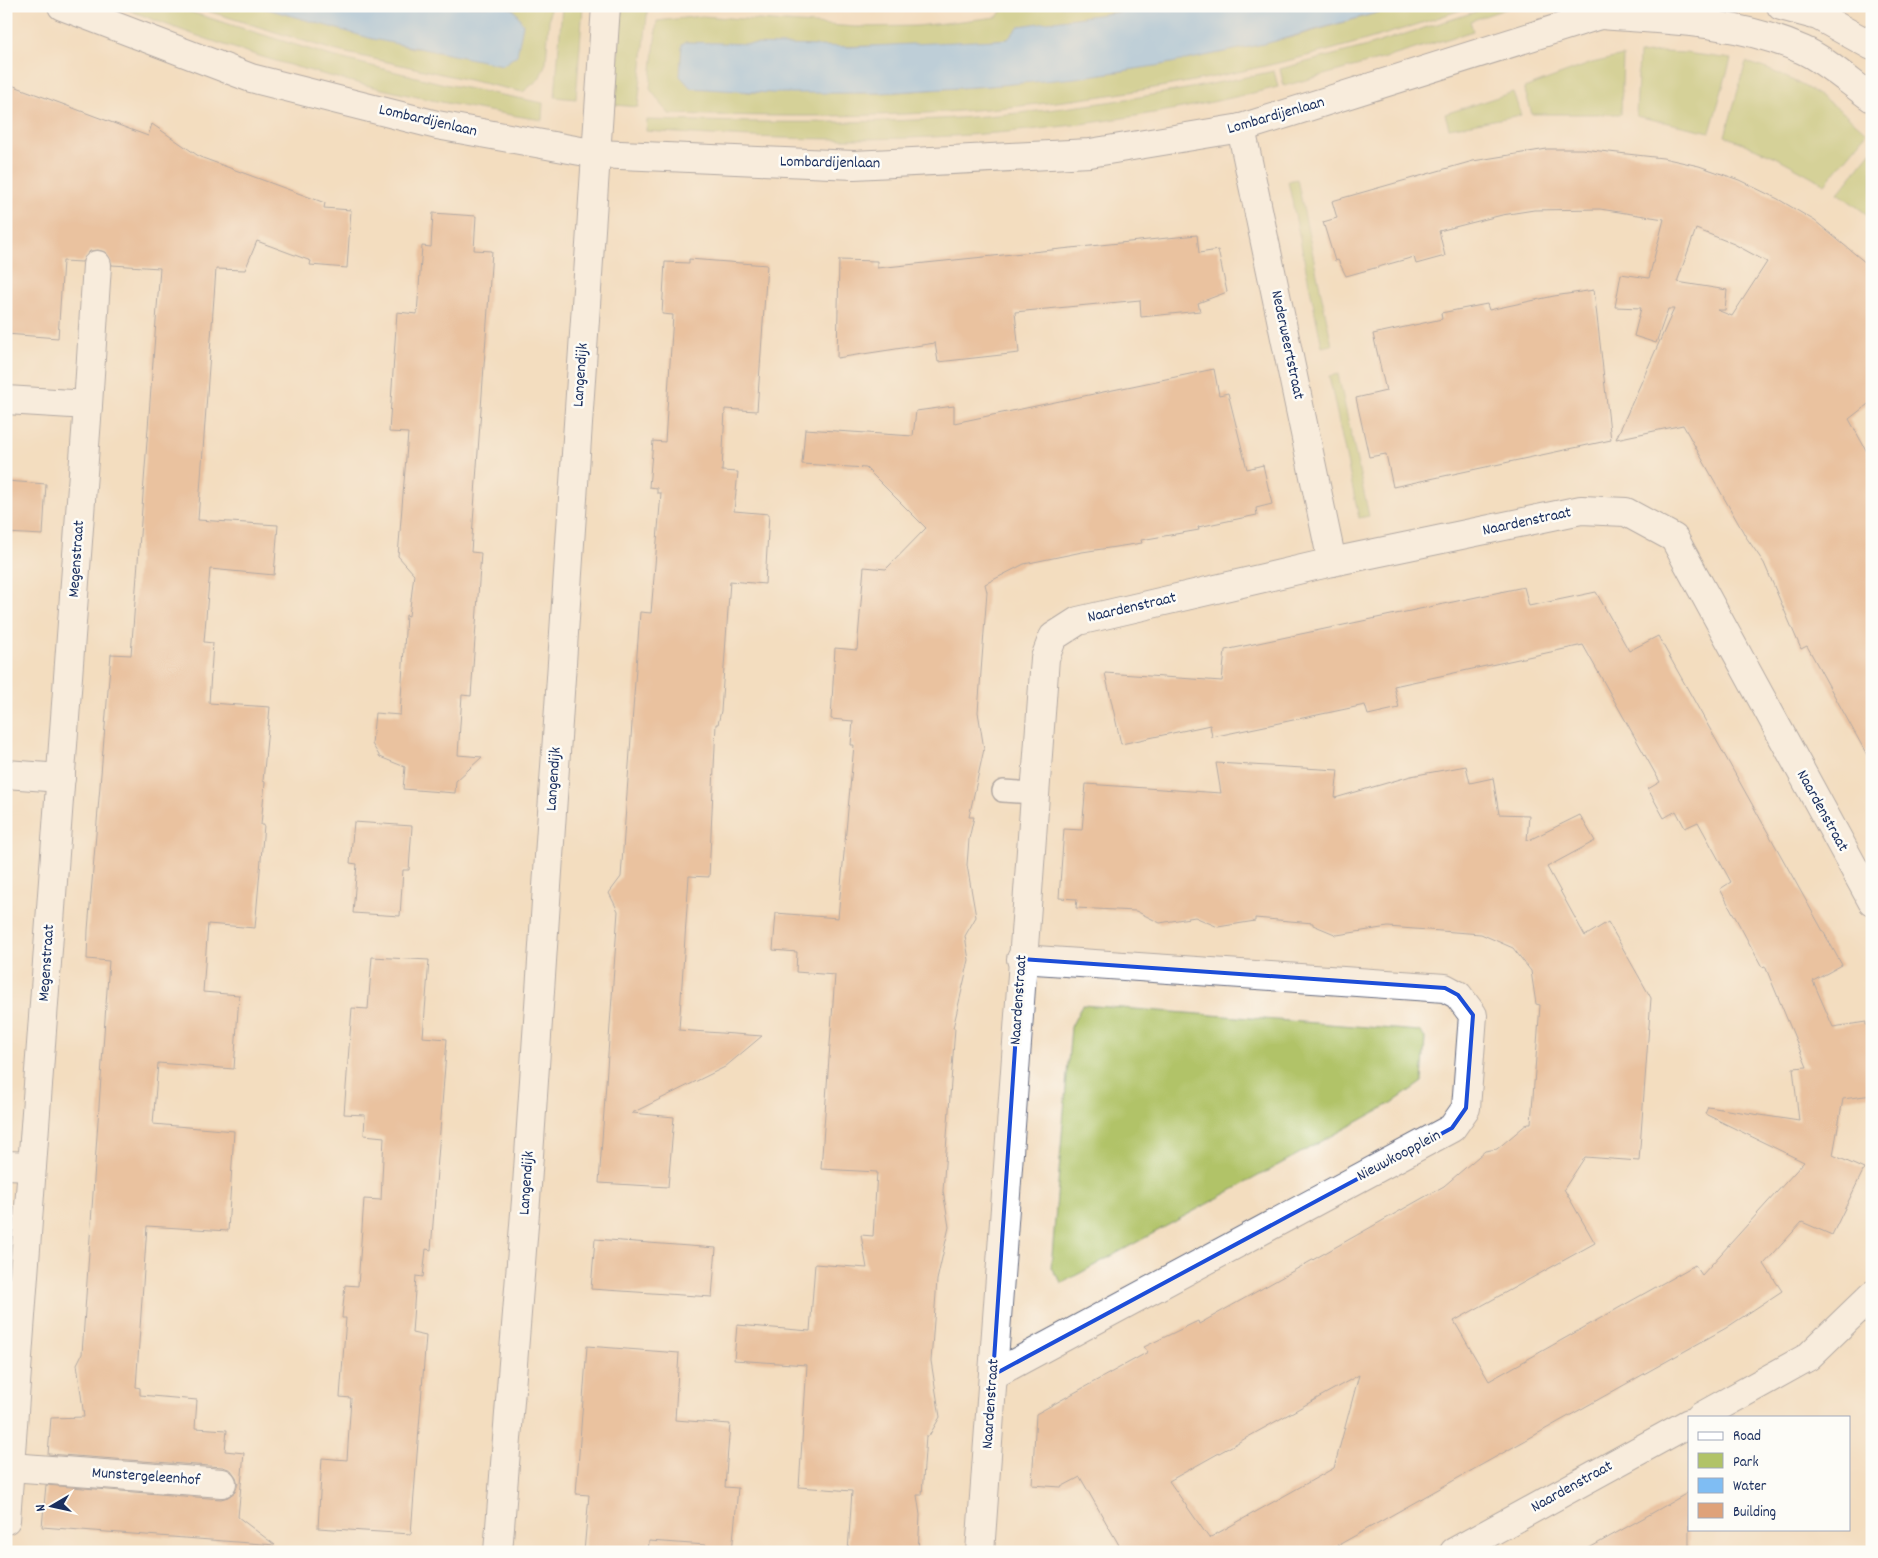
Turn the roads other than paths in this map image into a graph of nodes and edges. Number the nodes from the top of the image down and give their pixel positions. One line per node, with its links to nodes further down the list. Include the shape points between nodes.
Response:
1 (62, 6): 10 (street, Lombardijenlaan, via 251,78 437,126)
2 (606, 6): 10 (street, Langendijk)
3 (1781, 6): 5 (street)
4 (1609, 11): 7 (street, Lombardijenlaan, via 1745,29); 9 (street, Lombardijenlaan)
5 (1819, 11): 6 (street); 7 (street)
6 (1872, 46)
7 (1805, 50): 8 (street, Lombardijenlaan)
8 (1872, 98)
9 (1241, 128): 10 (street, Lombardijenlaan, via 1090,153 854,165); 14 (street, Nederweertstraat)
10 (597, 154): 30 (street, Langendijk, via 526,1200)
11 (97, 265): 13 (street, Megenstraat)
12 (6, 400): 13 (street)
13 (88, 405): 16 (street, Megenstraat)
14 (1332, 562): 18 (street, Naardenstraat, via 1078,621 1053,637 1045,658); 19 (street, Naardenstraat, via 1581,510 1626,512 1674,538)
15 (6, 774): 16 (street)
16 (61, 778): 21 (street, Megenstraat)
17 (1003, 791): 18 (lane)
18 (1034, 792): 20 (street, Naardenstraat)
19 (1872, 902)
20 (1021, 959): 23 (street, Naardenstraat); 23 (street, Nieuwkoopplein, via 1445,988 1458,995 1473,1015 1466,1108 1452,1128)
21 (19, 1166): 26 (street, Megenstraat)
22 (1872, 1295): 24 (street, via 1808,1357)
23 (993, 1375): 31 (street, Naardenstraat)
24 (1702, 1416)
25 (1688, 1424): 29 (street, Naardenstraat)
26 (11, 1467): 27 (street, Munstergeleenhof); 28 (street, Megenstraat)
27 (222, 1483)
28 (6, 1520)
29 (1484, 1545): 32 (street, Naardenstraat)
30 (498, 1552)
31 (980, 1552)
32 (1454, 1552)

